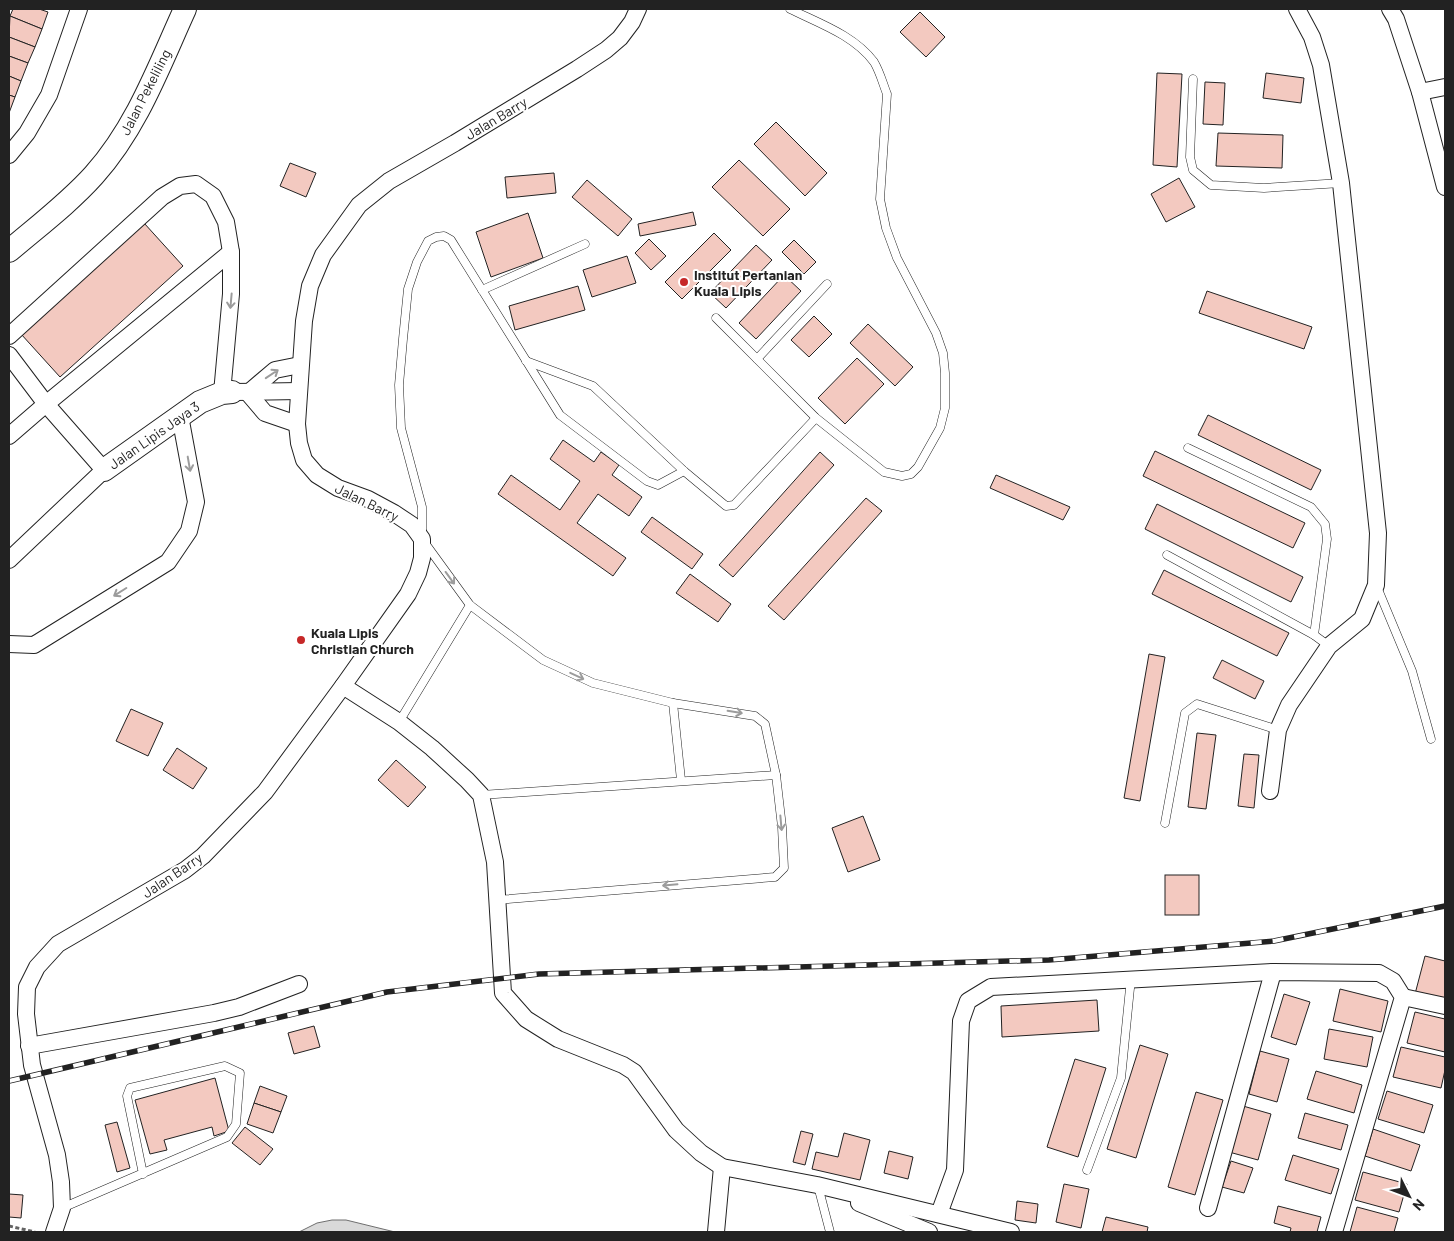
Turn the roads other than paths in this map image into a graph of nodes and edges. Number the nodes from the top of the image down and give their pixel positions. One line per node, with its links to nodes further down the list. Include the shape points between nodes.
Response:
1 (79, 9): 10 (street, via 49,95 27,133)
2 (185, 9): 14 (street, Jalan Pekeliling, via 144,101 120,141 94,175)
3 (638, 9): 23 (street, Jalan Barry, via 620,38 606,50 388,181 359,205 323,255 310,286)
4 (790, 9): 28 (lane, via 851,40 874,63 882,79 887,94 880,199 886,228 897,258 936,333 945,373 945,408 940,428 911,474 902,476 884,472)
5 (1297, 9): 11 (street, via 1312,37 1321,65)
6 (1390, 9): 9 (street)
7 (1193, 79): 11 (lane, via 1190,157 1193,170 1211,185 1264,188)
8 (1445, 88): 9 (street)
9 (1420, 92): 12 (street)
10 (9, 155)
11 (1341, 183): 37 (street, via 1378,533)
12 (1445, 187)
13 (585, 244): 17 (lane)
14 (9, 251)
15 (231, 252): 19 (street, via 226,222 213,196 196,184 180,186 162,197); 25 (street, one-way to 25); 26 (street)
16 (827, 284): 21 (lane)
17 (482, 290): 22 (lane); 34 (lane, via 451,240 444,236 428,241 408,289 399,385 401,428 422,507)
18 (716, 318): 21 (lane)
19 (9, 336)
20 (9, 354): 26 (street)
21 (757, 359): 28 (lane)
22 (526, 361): 33 (lane, via 593,386); 33 (lane, via 560,415 647,481 658,486)
23 (300, 365): 24 (street, Jalan Barry); 25 (street, one-way to 23, via 275,370)
24 (299, 391): 25 (street); 29 (street, Jalan Barry)
25 (234, 392): 27 (street, Jalan Lipis Jaya 3, via 200,402); 29 (street, via 265,412)
26 (46, 404): 30 (street); 32 (street)
27 (180, 416): 32 (street, Jalan Lipis Jaya 3); 40 (street, one-way to 40, via 196,502 189,531 168,562 34,645)
28 (816, 418): 33 (lane, via 734,505 726,506)
29 (297, 424): 34 (street, Jalan Barry, via 304,460 317,475 338,488 394,512 412,525)
30 (9, 436)
31 (1188, 448): 39 (lane, via 1311,507 1325,524 1327,539)
32 (104, 470): 36 (street)
33 (684, 471)
34 (422, 539): 38 (lane, one-way to 38); 42 (street, Jalan Barry, via 422,558 408,594)
35 (1167, 555): 39 (lane)
36 (9, 560)
37 (1376, 585): 41 (street, via 1362,619); 46 (lane, via 1412,671)
38 (470, 606): 43 (lane, one-way to 43, via 543,660 593,683); 44 (lane)
39 (1314, 635): 41 (lane)
40 (9, 644)
41 (1329, 646): 45 (street, via 1289,705)
42 (343, 686): 44 (street); 58 (street, Jalan Barry, via 265,792 203,856 185,870 58,944 37,967 28,988)
43 (674, 703): 47 (lane, one-way to 47, via 755,716 766,724); 48 (lane)
44 (399, 722): 50 (street)
45 (1278, 730): 49 (street); 51 (lane, via 1197,704 1185,713)
46 (1431, 739)
47 (776, 775): 48 (lane); 52 (lane, one-way to 52, via 784,868 775,876)
48 (681, 780): 50 (lane)
49 (1270, 791)
50 (482, 795): 52 (street)
51 (1165, 823)
52 (497, 900): 59 (street, via 503,993 517,1010 558,1039 634,1072 676,1130)
53 (1273, 972): 54 (street); 56 (street, via 1379,973 1393,981); 64 (street)
54 (1131, 978): 60 (lane, via 1121,1078); 65 (street, via 991,987 968,1001 961,1021 955,1170)
55 (300, 984): 58 (street, via 214,1013)
56 (1403, 997): 57 (street); 71 (street)
57 (1445, 1006)
58 (28, 1046): 63 (street, Jalan Barry, via 57,1155)
59 (722, 1167): 62 (street); 67 (street)
60 (1087, 1170)
61 (143, 1174): 61 (lane, via 127,1096 130,1088 225,1066 240,1073 236,1124 227,1137); 63 (lane)
62 (817, 1185): 65 (street); 68 (lane); 69 (street)
63 (62, 1208): 66 (street, Jalan Barry)
64 (1208, 1208)
65 (939, 1214): 70 (street)
66 (54, 1232)
67 (716, 1232)
68 (830, 1232)
69 (926, 1232)
70 (1011, 1232)
71 (1334, 1232)

